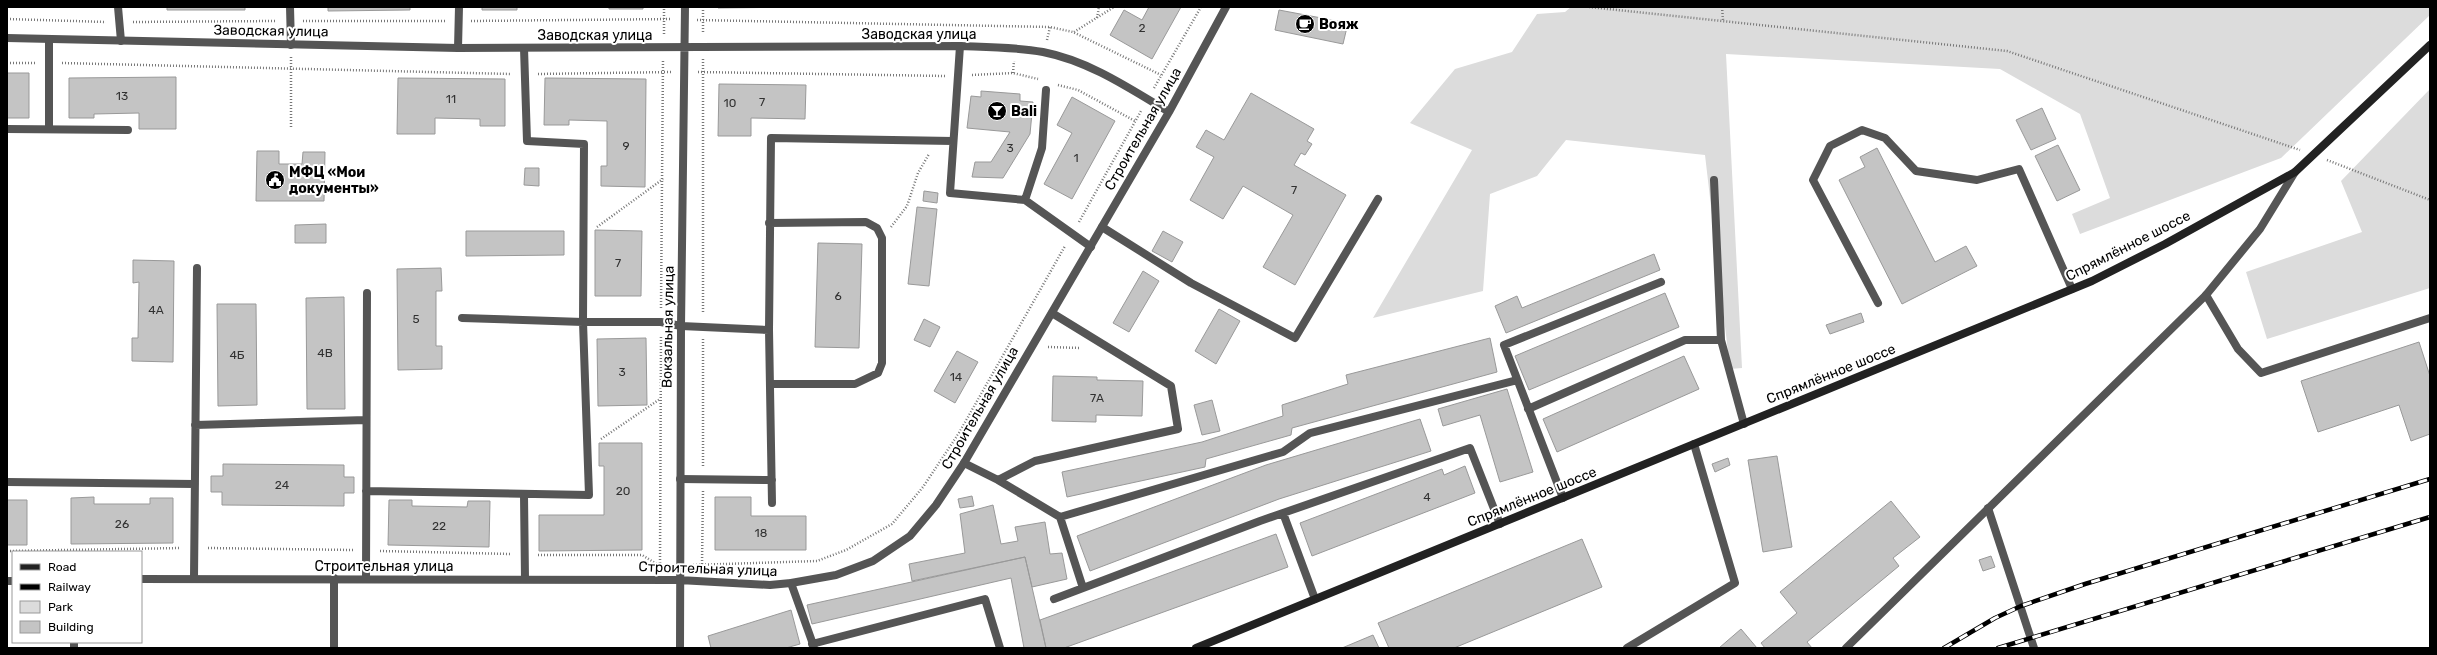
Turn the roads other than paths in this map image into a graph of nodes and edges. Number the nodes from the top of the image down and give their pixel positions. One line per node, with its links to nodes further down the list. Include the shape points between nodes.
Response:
1 (118, 7): 8 (street)
2 (290, 7): 9 (street)
3 (459, 7): 13 (street)
4 (685, 7): 12 (street, Вокзальная улица)
5 (1226, 7): 16 (street, Строительная улица)
6 (7, 38): 7 (street, Заводская улица)
7 (49, 39): 8 (street, Заводская улица); 18 (street)
8 (121, 41): 9 (street, Заводская улица)
9 (291, 44): 13 (street, Заводская улица)
10 (2430, 45): 21 (main road, Спрямлённое шоссе)
11 (960, 46): 12 (street, Заводская улица); 16 (street, Заводская улица, via 1044,52 1115,79); 20 (street)
12 (685, 47): 14 (street, Заводская улица); 38 (street, Вокзальная улица)
13 (458, 48): 14 (street, Заводская улица)
14 (524, 48): 37 (street, via 527,141 584,144)
15 (1046, 90): 24 (street, via 1042,148)
16 (1169, 112): 26 (street, Строительная улица)
17 (7, 129): 18 (street)
18 (49, 129): 19 (street)
19 (128, 130)
20 (953, 141): 24 (street, via 950,193); 25 (street, via 770,138)
21 (2295, 172): 30 (main road, Спрямлённое шоссе, via 2165,244); 32 (street, via 2260,229)
22 (1714, 180): 40 (street)
23 (1378, 199): 26 (street, via 1295,338 1191,283)
24 (1025, 200): 27 (street)
25 (770, 222): 39 (street); 42 (street, via 866,222 878,228 882,238 882,363 878,373 855,384)
26 (1102, 227): 27 (street, Строительная улица)
27 (1090, 247): 34 (street, Строительная улица)
28 (197, 268): 46 (street)
29 (1661, 282): 41 (street, via 1504,345)
30 (2072, 288): 33 (street, via 2019,169 1977,180 1916,171 1885,138 1862,130 1830,146 1813,180); 45 (main road, Спрямлённое шоссе)
31 (367, 293): 44 (street)
32 (2206, 295): 36 (street, via 2238,349 2261,374); 58 (street)
33 (1878, 303)
34 (1052, 313): 48 (street, Строительная улица); 51 (street, via 1171,386 1178,429 1035,461)
35 (462, 318): 37 (street)
36 (2430, 318)
37 (583, 322): 38 (street, via 660,322); 55 (street, via 588,495)
38 (680, 326): 39 (street); 49 (street, Вокзальная улица)
39 (769, 330): 42 (street)
40 (1721, 340): 43 (street, via 1685,340); 45 (street)
41 (1517, 380): 43 (street); 60 (street, via 1310,433 1283,452)
42 (770, 384): 50 (street)
43 (1528, 409): 56 (street)
44 (366, 420): 46 (street); 54 (street)
45 (1744, 424): 47 (main road, Спрямлённое шоссе)
46 (195, 425): 53 (street)
47 (1694, 444): 56 (main road, Спрямлённое шоссе); 77 (street, via 1735,583)
48 (964, 463): 51 (street); 68 (street, Строительная улица, via 936,505 910,536 873,561 836,576)
49 (680, 479): 50 (street); 67 (street, Вокзальная улица)
50 (772, 480): 57 (street)
51 (998, 480): 60 (street)
52 (7, 482): 53 (street)
53 (195, 484): 62 (street)
54 (366, 491): 55 (street); 64 (street)
55 (524, 495): 65 (street)
56 (1563, 498): 61 (main road, Спрямлённое шоссе)
57 (772, 503)
58 (1988, 508): 78 (street); 79 (street)
59 (1283, 513): 61 (street, via 1470,448); 69 (street); 71 (street)
60 (1060, 517): 69 (street)
61 (1500, 524): 71 (main road, Спрямлённое шоссе)
62 (194, 578): 63 (street, Строительная улица); 66 (street, Строительная улица)
63 (334, 578): 64 (street, Строительная улица); 73 (street)
64 (366, 578): 65 (street, Строительная улица)
65 (524, 579): 67 (street, Строительная улица)
66 (142, 580)
67 (679, 580): 68 (street, Строительная улица, via 770,585); 74 (street, Вокзальная улица)
68 (791, 583): 72 (street)
69 (1083, 588): 70 (street)
70 (1054, 599)
71 (1315, 599): 76 (main road, Спрямлённое шоссе)
72 (813, 646): 75 (street, via 985,599)
73 (334, 648)
74 (680, 648)
75 (1000, 648)
76 (1196, 648)
77 (1627, 648)
78 (1846, 648)
79 (2034, 648)

